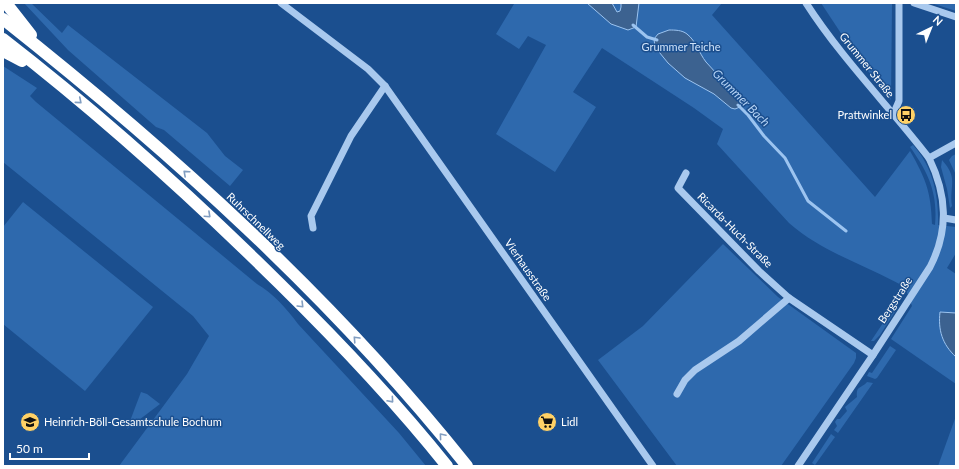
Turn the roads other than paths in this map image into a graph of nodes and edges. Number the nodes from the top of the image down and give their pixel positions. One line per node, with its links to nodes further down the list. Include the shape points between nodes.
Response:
1 (6, 3): 10 (highway, via 29,32)
2 (281, 3): 12 (street, Vierhausstraße, via 368,69)
3 (806, 3): 13 (street, Grummer Straße, via 848,61)
4 (900, 3): 13 (street, via 899,101)
5 (914, 3): 6 (street)
6 (956, 17)
7 (3, 19): 10 (highway, Ruhrschnellweg)
8 (3, 39): 11 (highway)
9 (3, 51): 11 (highway)
10 (64, 68): 24 (highway, Ruhrschnellweg, one-way to 10, via 378,362 271,253 180,168)
11 (49, 76): 23 (highway, one-way to 23, via 167,177 315,318 376,383)
12 (385, 86): 19 (street, via 351,136 311,216); 25 (street, Vierhausstraße)
13 (893, 115): 15 (street, Grummer Straße)
14 (956, 143): 15 (street)
15 (929, 158): 17 (street, Bergstraße, via 943,197)
16 (686, 174): 20 (street, Ricarda-Huch-Straße, via 678,188)
17 (944, 218): 18 (street); 21 (street, Bergstraße, via 942,234 930,267)
18 (956, 220)
19 (313, 228)
20 (789, 298): 21 (street, Ricarda-Huch-Straße); 22 (street, via 740,341 695,370)
21 (873, 355): 26 (street, Bergstraße)
22 (677, 394)
23 (447, 466)
24 (467, 466)
25 (653, 466)
26 (798, 466)

